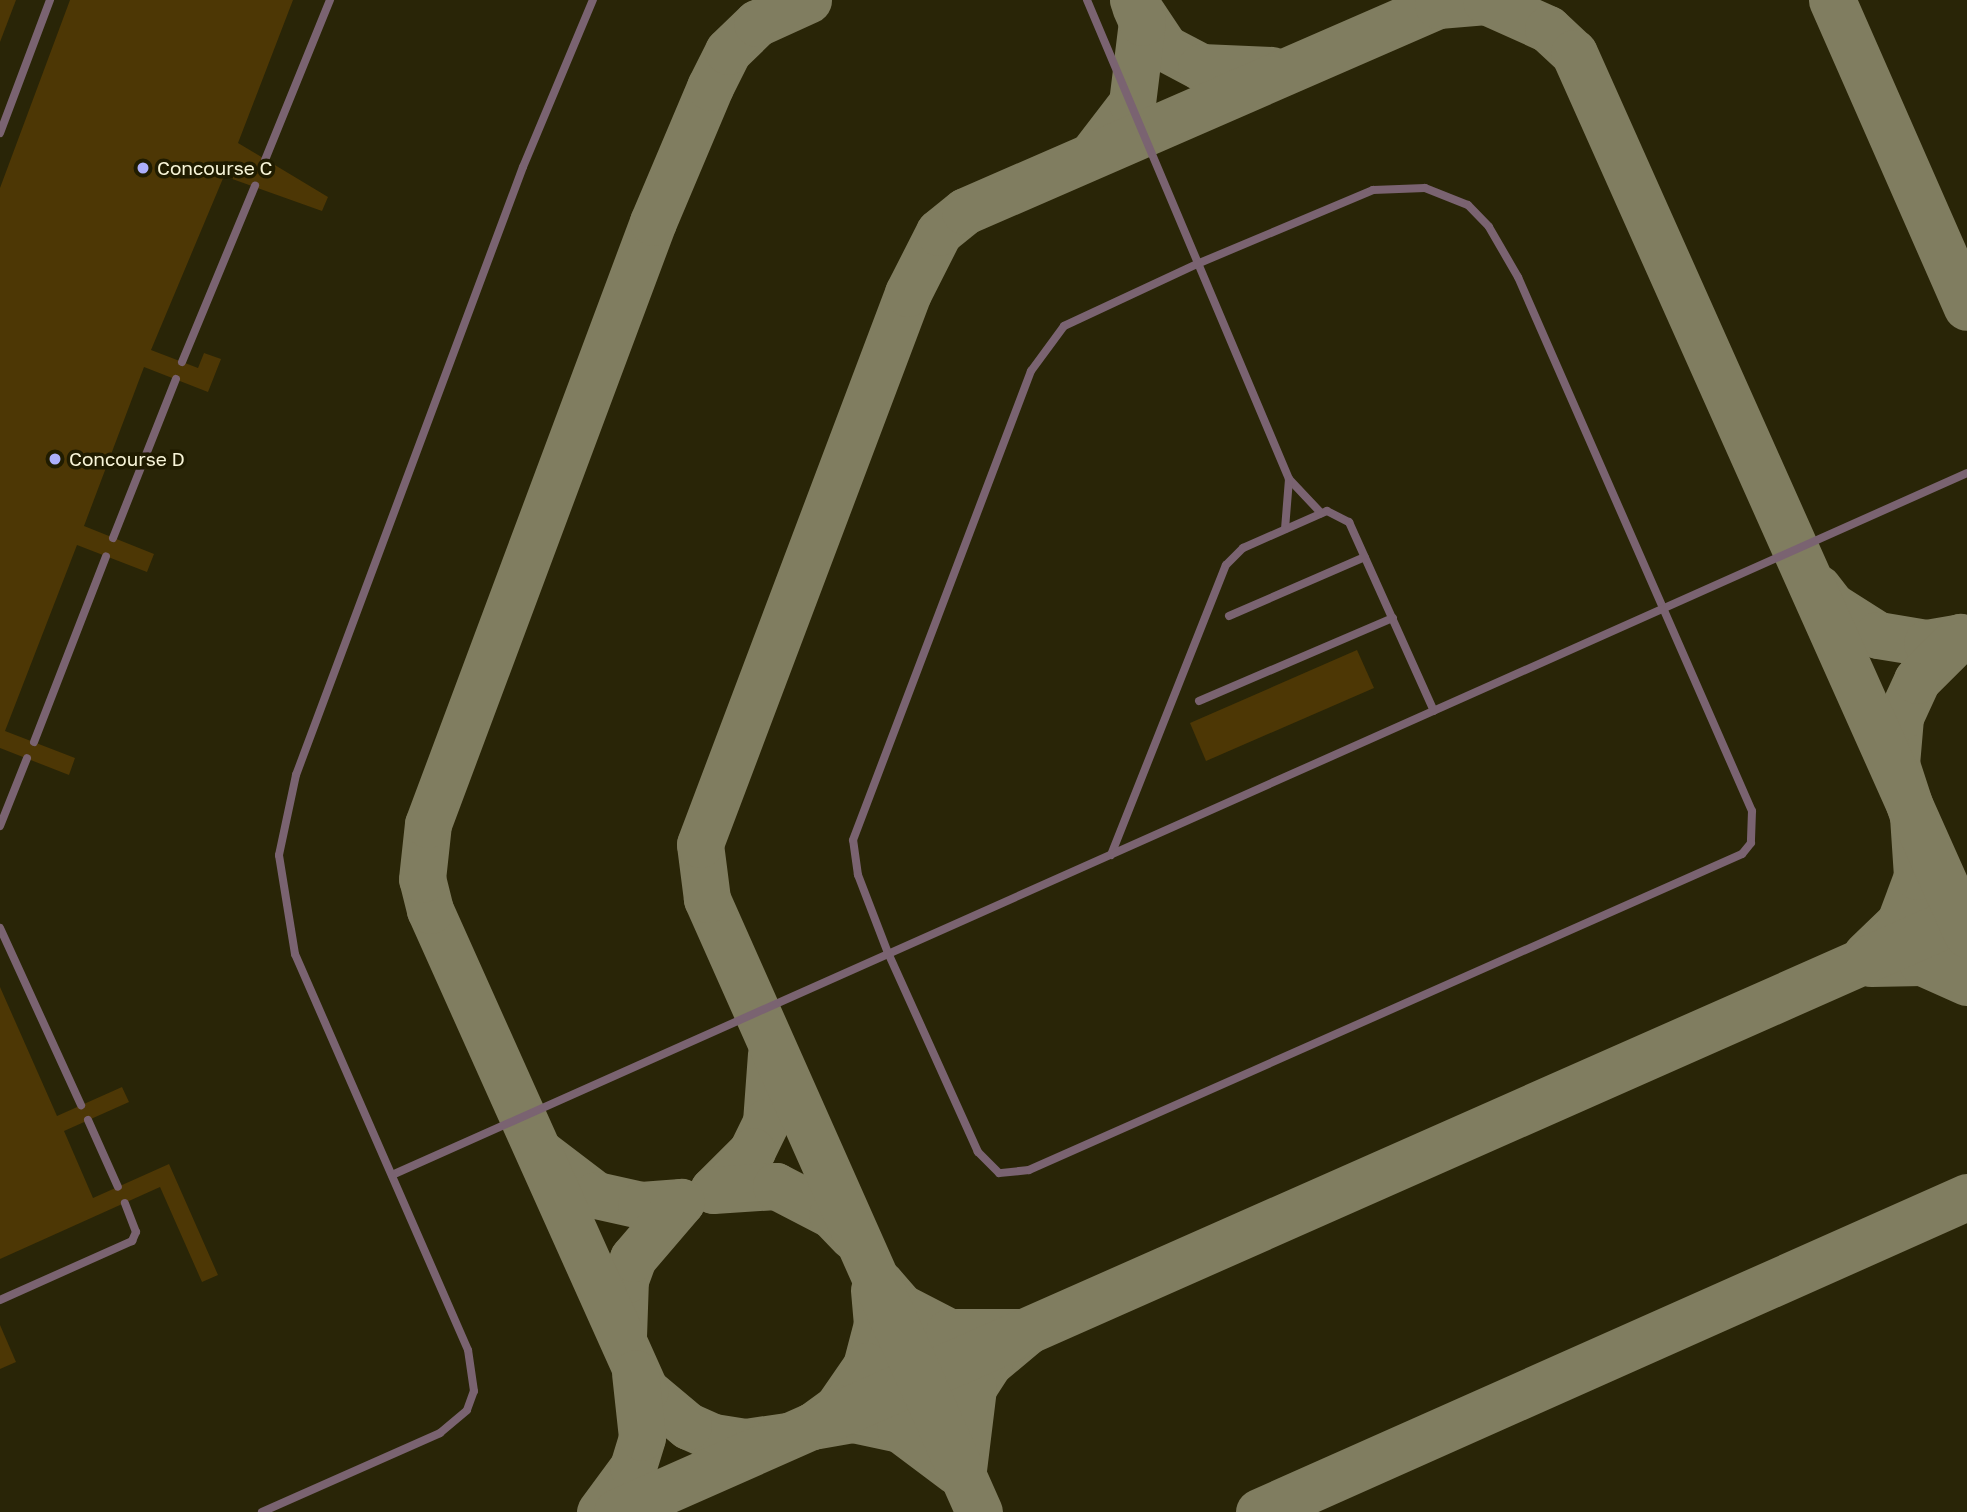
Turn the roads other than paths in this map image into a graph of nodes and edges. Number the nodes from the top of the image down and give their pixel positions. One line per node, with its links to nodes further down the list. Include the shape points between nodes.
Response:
1 (50, 0): 5 (lane)
2 (330, 0): 6 (lane)
3 (593, 0): 31 (lane, via 523,167 296,775 282,835 280,881 295,954)
4 (1087, 0): 8 (lane)
5 (0, 133)
6 (265, 160)
7 (255, 186): 9 (lane)
8 (1197, 264): 12 (lane); 18 (lane, via 1373,190 1426,188 1468,205 1489,227 1518,277); 28 (lane, via 1064,326 1031,370 856,829 854,864)
9 (182, 362)
10 (176, 379): 15 (lane)
11 (1967, 473): 18 (lane)
12 (1289, 480): 13 (lane); 14 (lane)
13 (1321, 513): 14 (lane); 17 (lane, via 1349,522)
14 (1285, 529): 26 (lane, via 1230,559)
15 (113, 538)
16 (106, 556): 23 (lane)
17 (1365, 556): 19 (lane); 20 (lane)
18 (1665, 611): 22 (lane); 28 (lane, via 1752,811 1753,836 1742,853 1029,1170 1009,1175 983,1161)
19 (1229, 616)
20 (1393, 618): 21 (lane); 22 (lane)
21 (1199, 701)
22 (1434, 711): 26 (lane)
23 (34, 742)
24 (27, 758): 25 (lane)
25 (0, 826)
26 (1111, 855): 28 (lane)
27 (0, 928): 29 (lane)
28 (888, 953): 31 (lane)
29 (81, 1105)
30 (88, 1121): 32 (lane)
31 (392, 1175): 35 (lane, via 468,1350 474,1391 467,1410 440,1433)
32 (118, 1187)
33 (125, 1203): 34 (lane, via 136,1232 132,1241)
34 (0, 1300)
35 (262, 1512)

